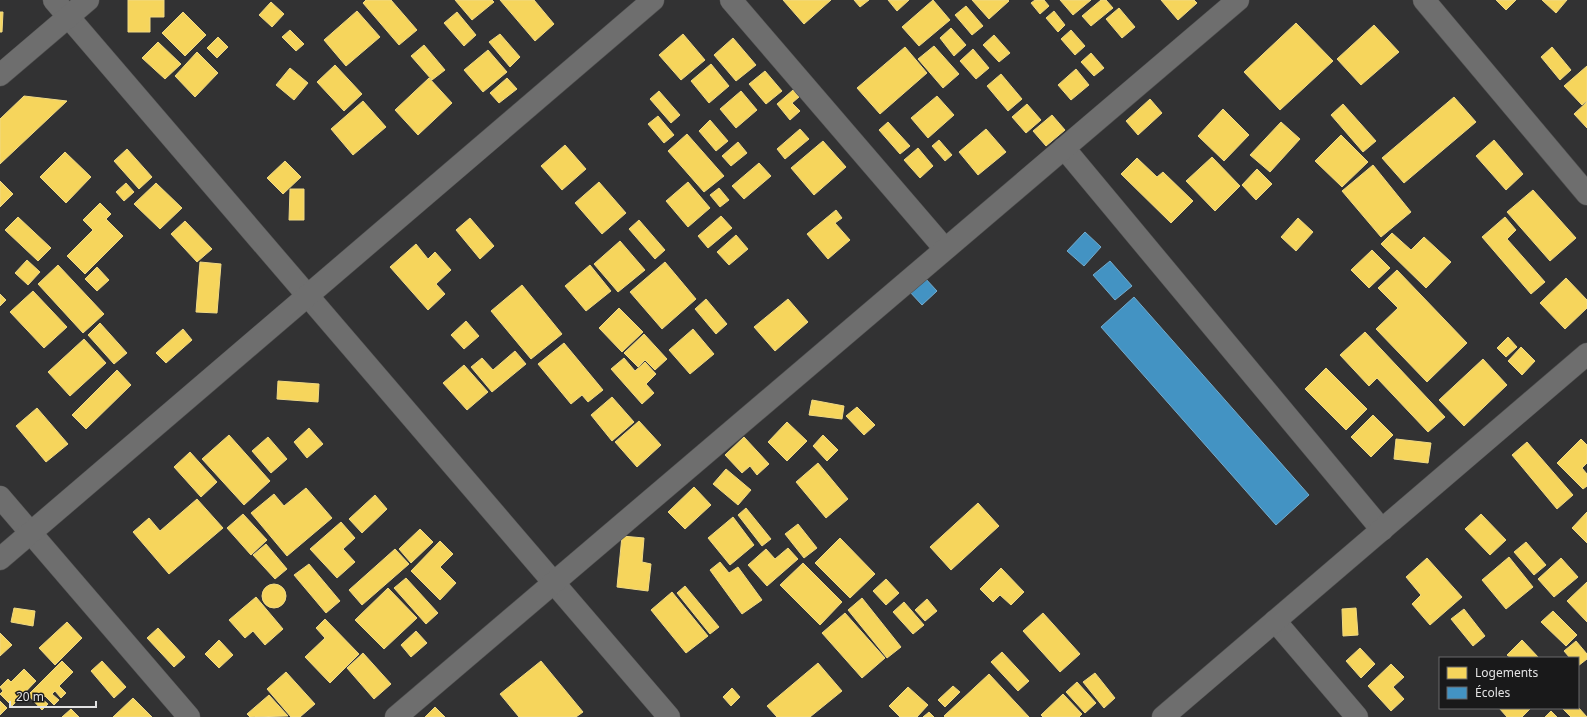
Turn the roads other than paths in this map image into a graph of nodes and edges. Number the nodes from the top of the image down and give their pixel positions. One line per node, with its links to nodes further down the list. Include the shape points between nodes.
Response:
1 (54, 0): 7 (street)
2 (88, 0): 7 (street)
3 (652, 0): 12 (street)
4 (731, 0): 11 (street)
5 (1238, 0): 9 (street)
6 (1424, 0): 10 (street)
7 (68, 17): 8 (street); 12 (street)
8 (0, 75)
9 (1064, 148): 11 (street); 15 (street)
10 (1587, 194)
11 (945, 249): 18 (street)
12 (307, 295): 16 (street); 18 (street)
13 (1587, 354): 15 (street)
14 (0, 497): 16 (street)
15 (1382, 530): 19 (street)
16 (30, 533): 17 (street); 20 (street)
17 (0, 559)
18 (554, 583): 21 (street); 22 (street)
19 (1275, 621): 23 (street); 24 (street)
20 (189, 717)
21 (396, 717)
22 (669, 717)
23 (1163, 717)
24 (1357, 717)

